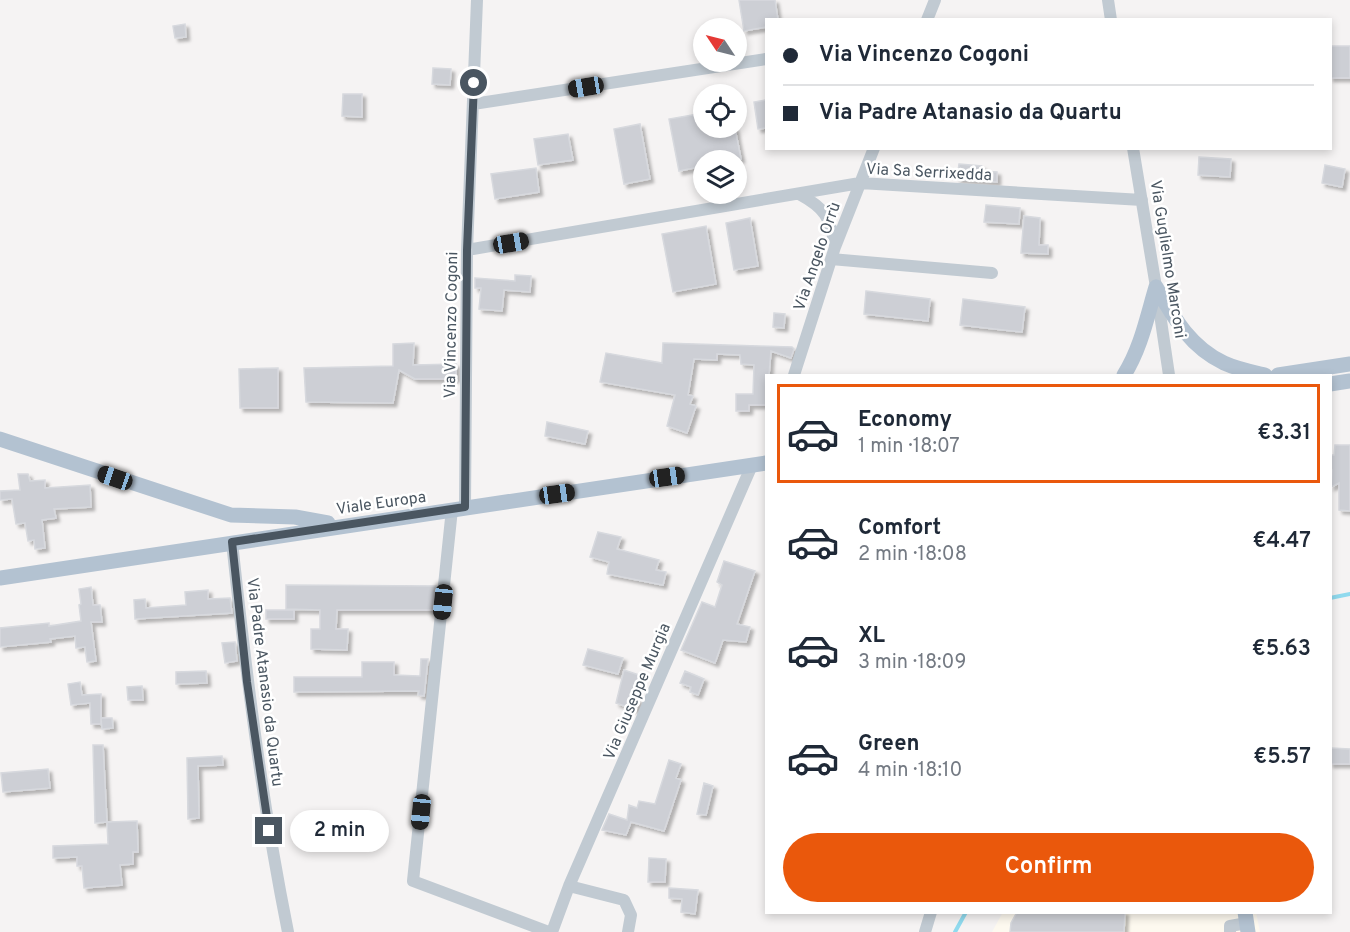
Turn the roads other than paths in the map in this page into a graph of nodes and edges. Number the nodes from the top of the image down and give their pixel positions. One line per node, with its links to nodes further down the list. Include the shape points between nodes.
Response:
1 (477, 0): 7 (street, Via Vincenzo Cogoni)
2 (936, 0): 4 (street)
3 (1108, 0): 5 (street)
4 (928, 18)
5 (1111, 18)
6 (765, 59): 7 (street)
7 (473, 104): 13 (street, Via Vincenzo Cogoni)
8 (873, 150): 10 (street, Via Angelo Orrù)
9 (1133, 150): 12 (street, Via Guglielmo Marconi)
10 (860, 183): 11 (street, Via Sa Serrixedda); 12 (street, Via Sa Serrixedda); 14 (street, Via Angelo Orrù)
11 (799, 194): 13 (street, Via Sa Serrixedda); 14 (street, via 829,219)
12 (1142, 200): 16 (street, Via Guglielmo Marconi)
13 (467, 250): 27 (street, Via Vincenzo Cogoni)
14 (833, 253): 15 (street); 18 (street, Via Angelo Orrù)
15 (992, 273)
16 (1156, 287): 19 (main road, via 1142,335); 20 (street, Via Guglielmo Marconi); 21 (main road, via 1176,321 1207,353 1224,363)
17 (1350, 364): 22 (main road)
18 (794, 374)
19 (1125, 374)
20 (1169, 374)
21 (1262, 374)
22 (1285, 374)
23 (1350, 381): 24 (main road)
24 (1332, 384)
25 (0, 439): 28 (main road, via 231,515 296,517)
26 (763, 462): 27 (main road, Viale Europa); 31 (street, Via Giuseppe Murgia)
27 (459, 508): 28 (main road, Viale Europa); 35 (street, Via Vincenzo Cogoni, via 413,881)
28 (343, 525): 29 (main road, Viale Europa)
29 (232, 542): 30 (main road, Viale Europa); 34 (street, Via Padre Atanasio da Quartu, via 247,682)
30 (0, 578)
31 (569, 886): 35 (street, Via Giuseppe Murgia); 36 (street, via 624,900 631,915)
32 (930, 914): 37 (street)
33 (1247, 922): 38 (street, via 1230,926)
34 (288, 932)
35 (550, 932)
36 (628, 932)
37 (925, 932)
38 (1230, 932)

